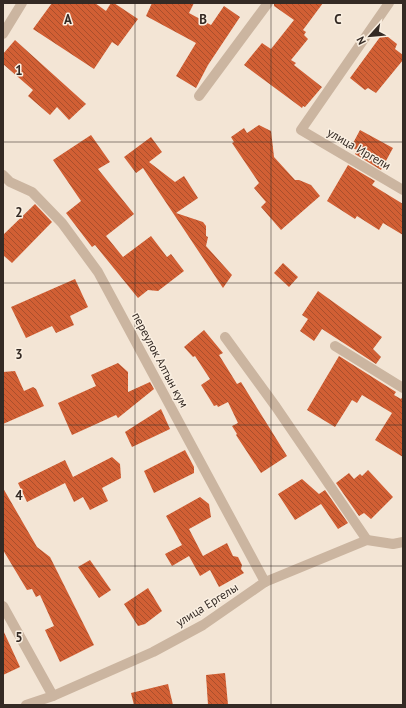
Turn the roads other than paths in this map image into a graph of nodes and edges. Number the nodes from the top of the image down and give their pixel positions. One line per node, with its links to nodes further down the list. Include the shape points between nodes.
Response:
1 (22, 3): 4 (street)
2 (268, 3): 5 (street)
3 (389, 3): 7 (street, улица Иргели, via 301,130)
4 (3, 34)
5 (199, 96)
6 (3, 175): 13 (street, переулок Алтын кум, via 10,182 32,192 42,202 62,223 98,272)
7 (403, 190)
8 (225, 337): 11 (street)
9 (335, 346): 10 (street)
10 (403, 388)
11 (367, 540): 12 (street, via 393,544); 13 (street, улица Ергелы)
12 (403, 542)
13 (265, 582): 15 (street, улица Ергелы, via 203,625 146,655)
14 (3, 606): 15 (street)
15 (53, 696): 16 (street, улица Ергелы)
16 (26, 705)

